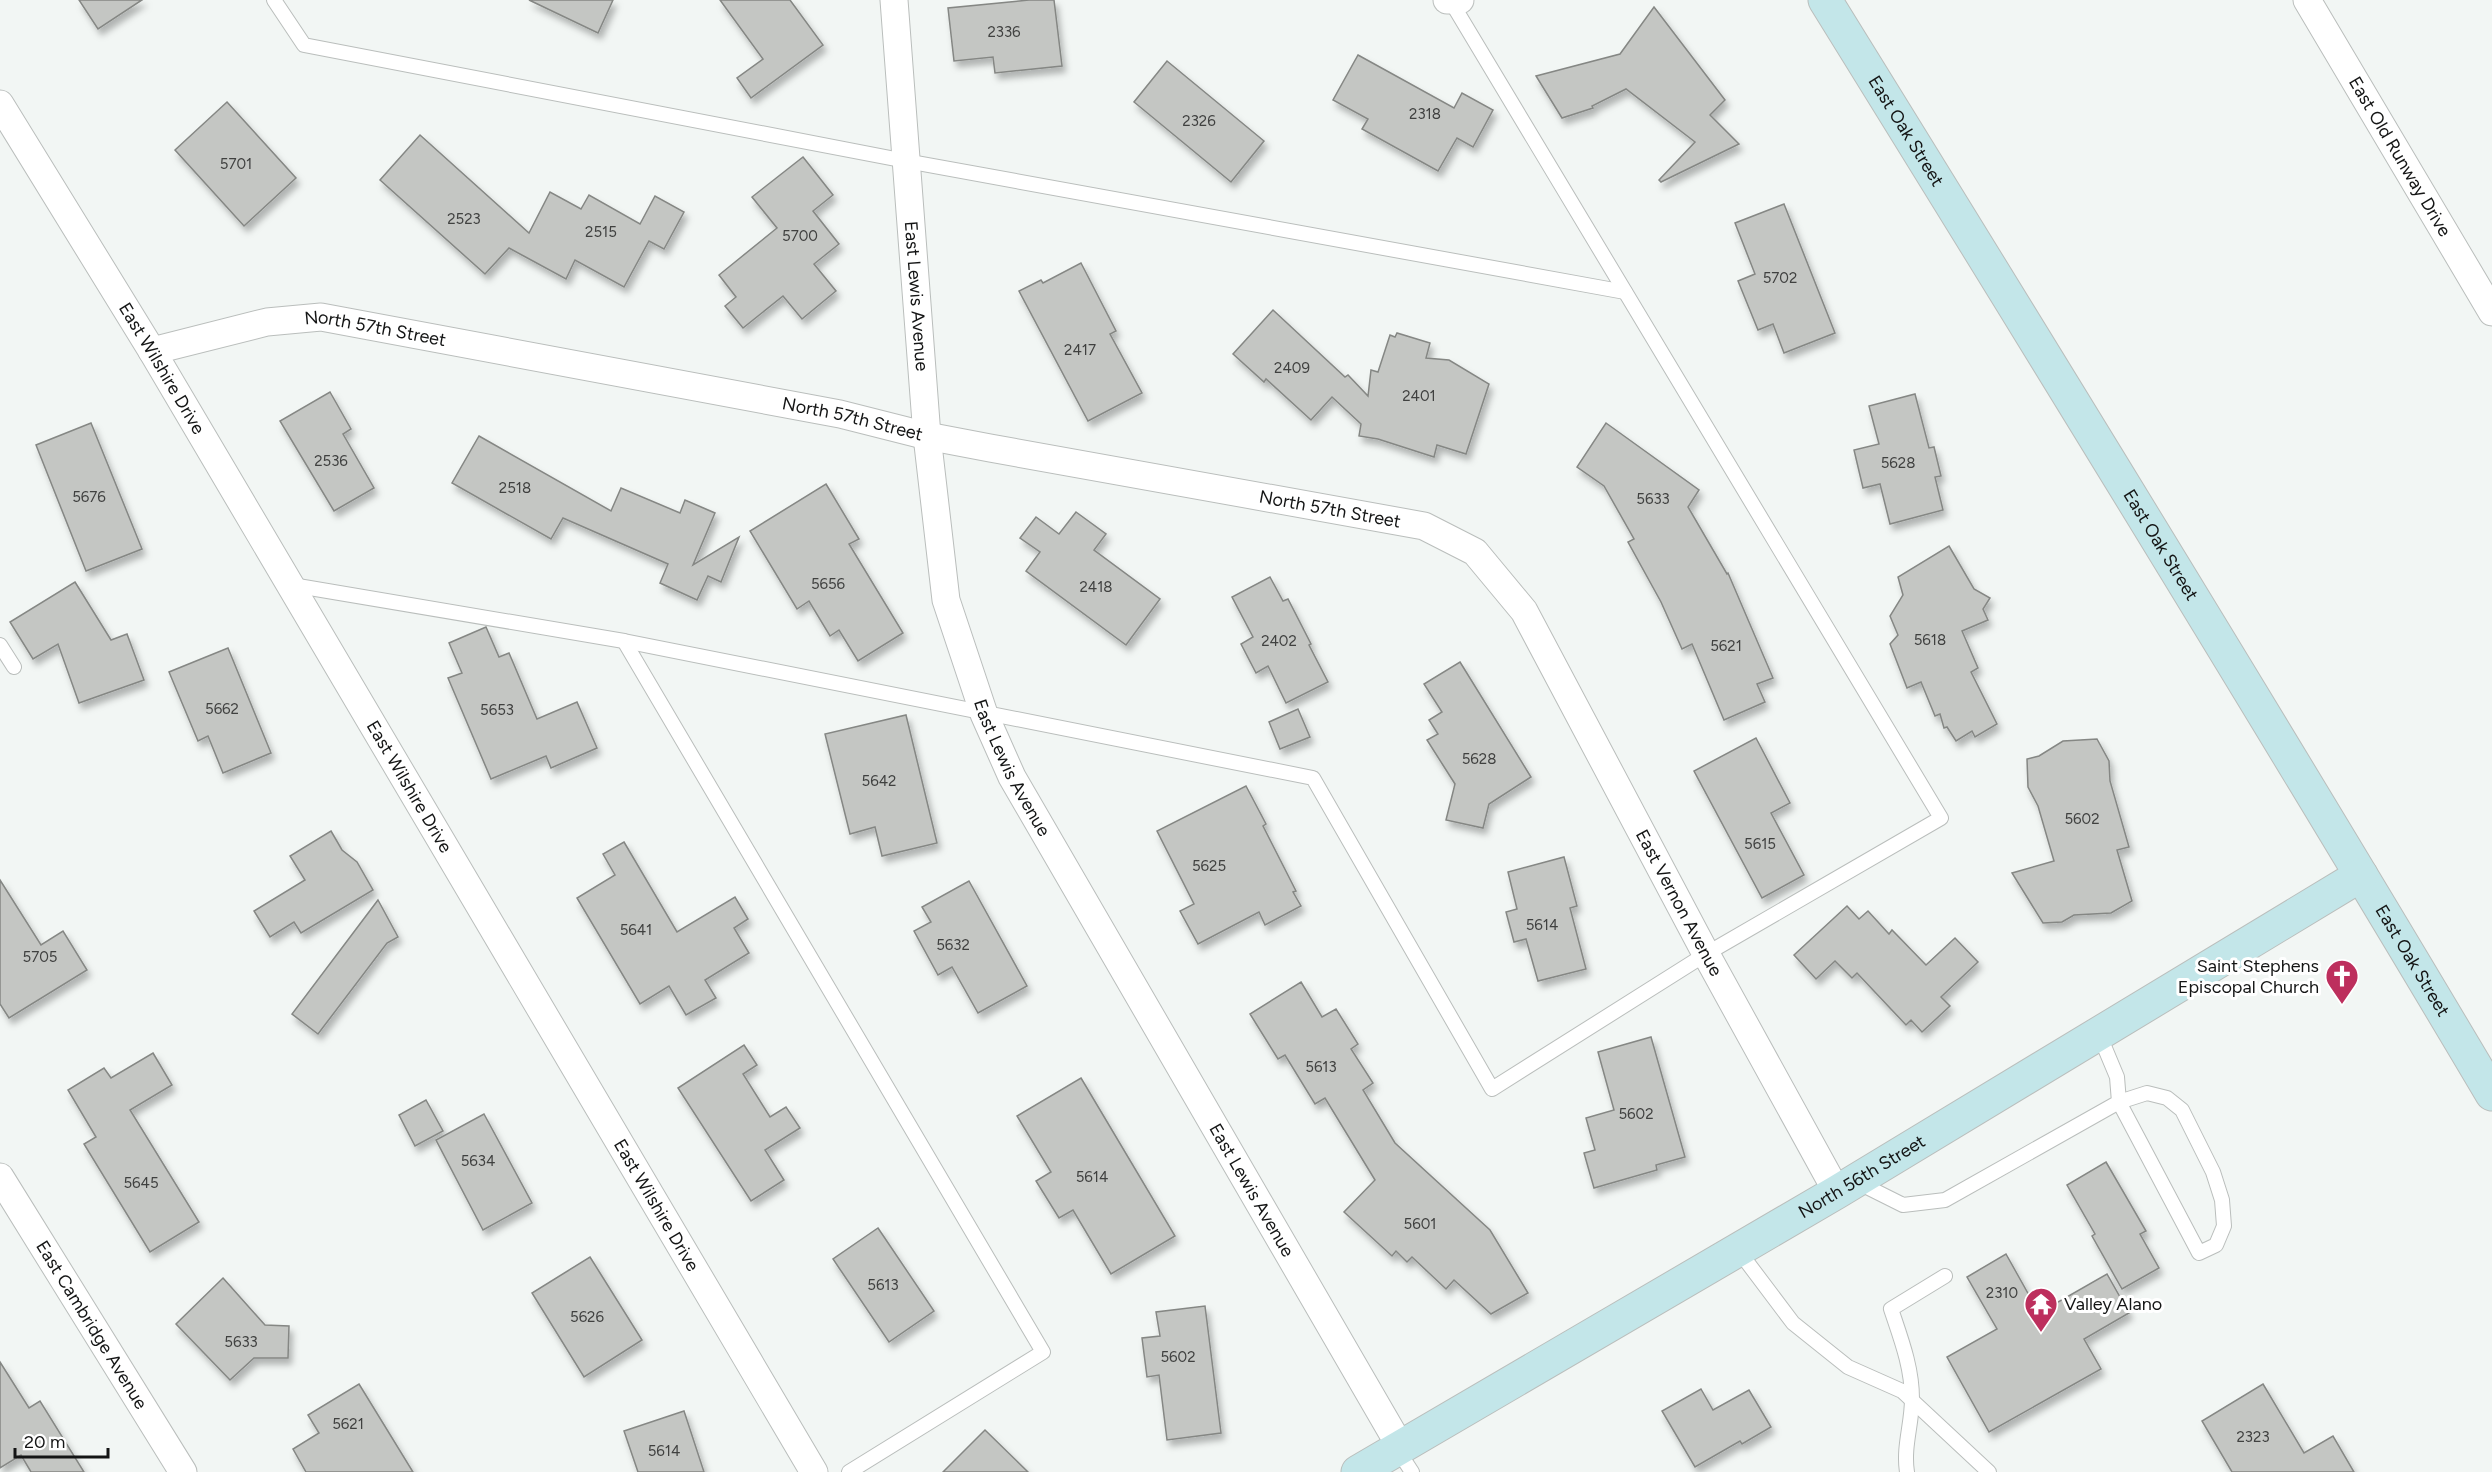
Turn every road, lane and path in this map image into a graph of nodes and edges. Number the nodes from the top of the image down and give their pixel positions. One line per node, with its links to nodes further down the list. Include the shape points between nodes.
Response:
1 (274, 0): 8 (lane, via 304,45)
2 (894, 0): 8 (street, East Lewis Avenue)
3 (1449, 0): 4 (street); 9 (lane)
4 (1461, 0)
5 (1824, 0): 19 (street, East Oak Street, via 2014,303)
6 (2307, 0): 10 (street, East Old Runway Drive)
7 (0, 104): 11 (street, East Wilshire Drive)
8 (906, 161): 9 (lane); 12 (street, East Lewis Avenue)
9 (1625, 292): 20 (lane, via 1941,818)
10 (2492, 312)
11 (152, 351): 12 (street, North 57th Street, via 267,322 321,317 840,414); 13 (street, East Wilshire Drive)
12 (927, 436): 14 (street, North 57th Street, via 1424,526 1475,552); 18 (street, East Lewis Avenue, via 946,600)
13 (290, 585): 15 (lane); 31 (street, East Wilshire Drive)
14 (1524, 611): 20 (street, East Vernon Avenue)
15 (624, 641): 18 (lane); 32 (lane, via 1043,1352)
16 (0, 645): 17 (lane)
17 (14, 667)
18 (984, 714): 20 (lane, via 1313,778 1492,1089); 29 (street, East Lewis Avenue, via 1018,787)
19 (2361, 875): 21 (street, North 56th Street); 22 (street, East Oak Street)
20 (1706, 954): 25 (street, East Vernon Avenue)
21 (2098, 1034): 23 (lane, via 2117,1077); 25 (street, North 56th Street)
22 (2492, 1094)
23 (2119, 1102): 23 (lane, via 2199,1253 2216,1245 2224,1226 2222,1200 2213,1172 2182,1110 2167,1098 2147,1093); 25 (lane, via 1946,1200 1903,1205)
24 (0, 1177): 30 (street, East Cambridge Avenue)
25 (1846, 1186): 26 (street, North 56th Street)
26 (1737, 1250): 28 (lane, via 1793,1323 1848,1367 1902,1391); 29 (street, North 56th Street)
27 (1945, 1276): 28 (lane, via 1891,1309 1908,1362)
28 (1912, 1400): 34 (lane, via 1905,1457); 35 (lane)
29 (1403, 1455): 33 (street, North 56th Street)
30 (183, 1472)
31 (814, 1472)
32 (849, 1472)
33 (1358, 1472)
34 (1907, 1472)
35 (1989, 1472)

